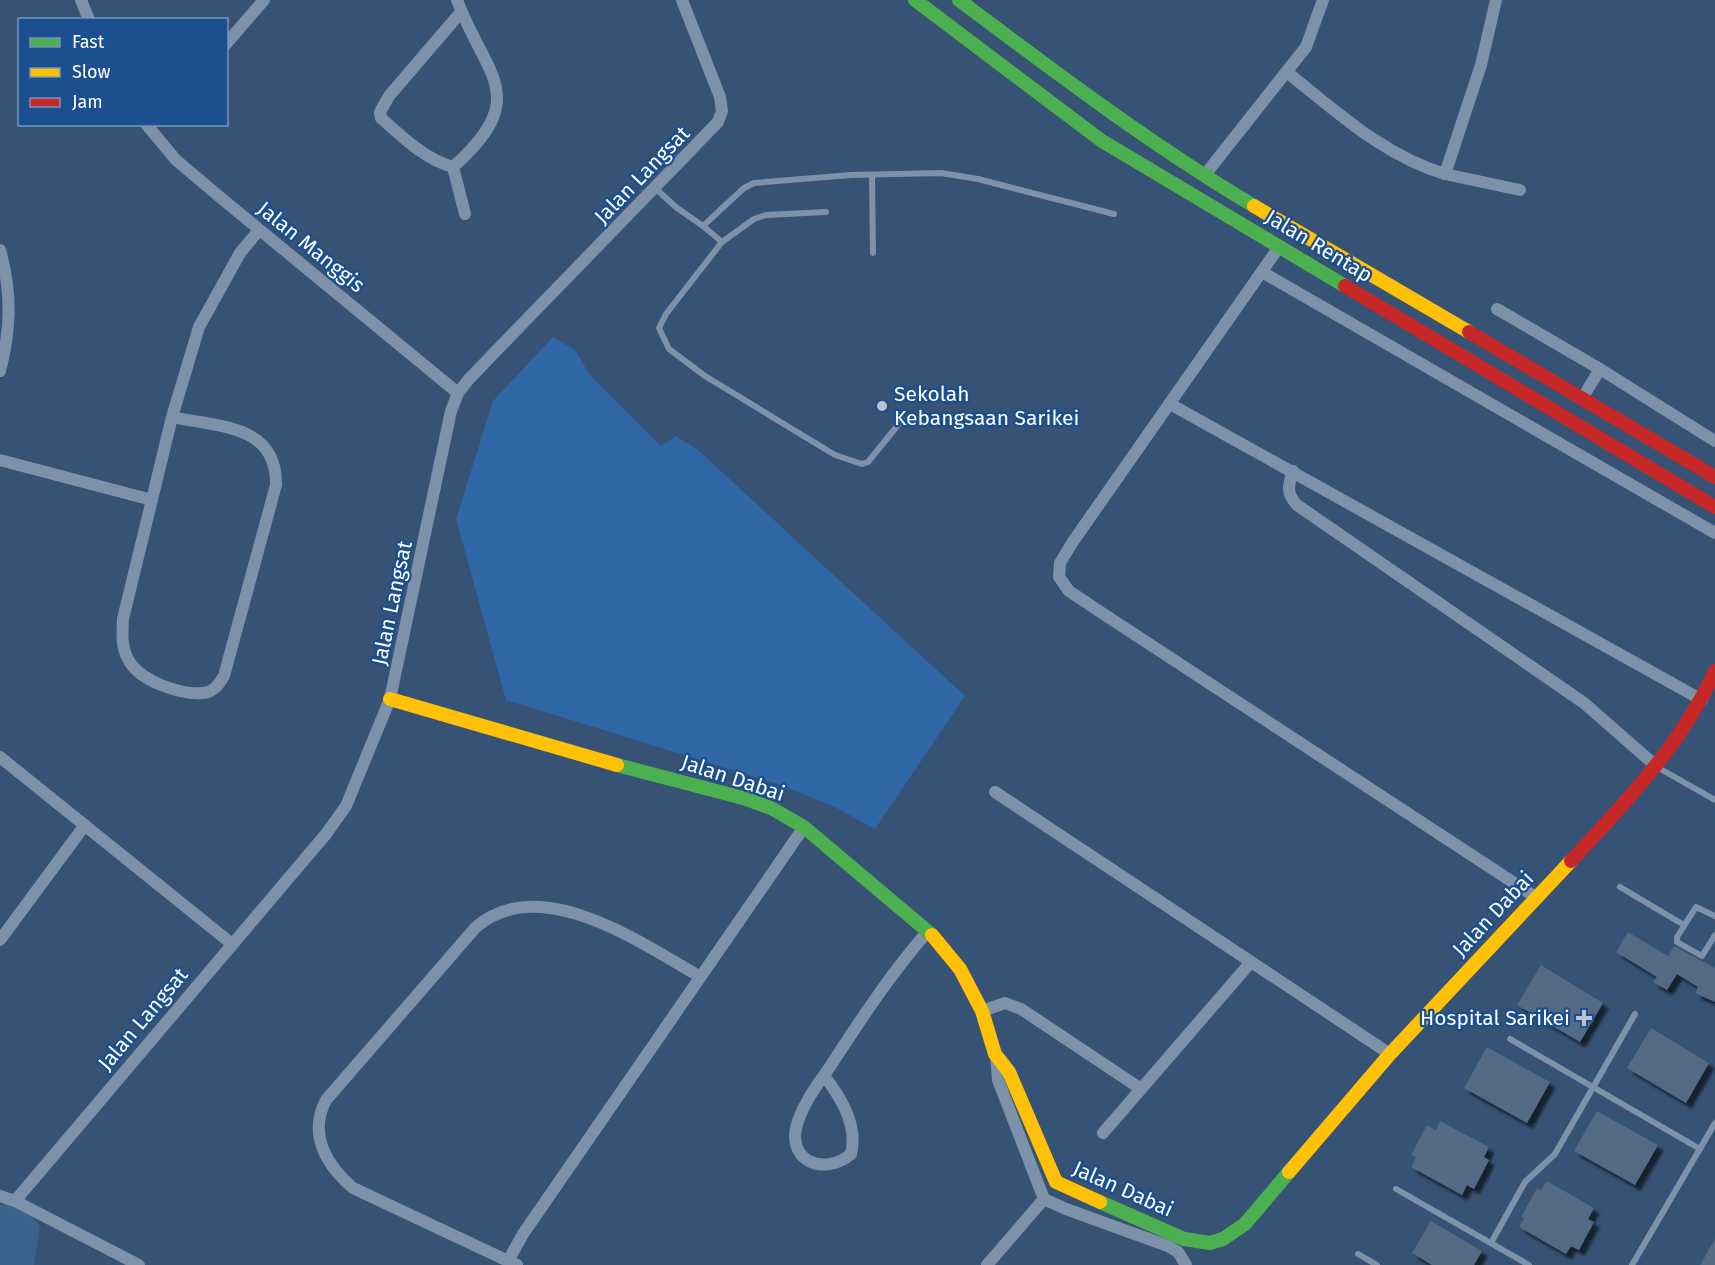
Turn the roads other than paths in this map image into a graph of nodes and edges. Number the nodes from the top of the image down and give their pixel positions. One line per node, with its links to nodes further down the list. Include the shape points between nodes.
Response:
1 (81, 0): 10 (street)
2 (264, 0): 11 (street)
3 (456, 0): 9 (street)
4 (682, 0): 18 (street, Jalan Langsat, via 713,75 722,111 710,134)
5 (915, 0): 26 (main road, Jalan Rentap, via 1102,141)
6 (959, 0): 17 (main road, Jalan Rentap, via 1111,114)
7 (1323, 0): 12 (street, via 1306,47)
8 (1496, 0): 15 (street, via 1481,65)
9 (461, 12): 14 (street, via 491,72 498,102 485,133); 14 (street, via 389,96 380,112 381,118 423,152)
10 (88, 18)
11 (228, 42)
12 (1288, 73): 15 (street, via 1368,136 1416,164); 17 (street)
13 (152, 127): 24 (street, Jalan Manggis, via 176,160)
14 (453, 167): 21 (street)
15 (1445, 174): 19 (street)
16 (872, 175): 22 (lane, via 941,173); 23 (lane, via 754,183); 28 (lane)
17 (1204, 176): 34 (main road, Jalan Rentap)
18 (656, 189): 23 (lane); 33 (street, Jalan Langsat)
19 (1520, 190)
20 (826, 212): 25 (lane, via 766,215)
21 (465, 214)
22 (1114, 214)
23 (703, 226): 25 (lane)
24 (259, 230): 33 (street, Jalan Manggis); 36 (street, via 240,253 199,327)
25 (722, 242): 37 (lane, via 659,328 669,349 705,376 835,455 855,463 868,462)
26 (1279, 247): 29 (street); 43 (main road, Jalan Rentap)
27 (0, 250): 32 (street, via 11,316)
28 (873, 253)
29 (1262, 272): 35 (street); 44 (street)
30 (1497, 309): 31 (street)
31 (1600, 369): 34 (street); 38 (street)
32 (0, 371)
33 (458, 393): 46 (street, Jalan Langsat)
34 (1583, 397): 41 (main road, Jalan Rentap)
35 (1170, 404): 40 (street); 55 (street, via 1060,563 1059,576 1069,591)
36 (172, 417): 42 (street); 42 (street, via 251,436 268,449 276,468 276,485 224,676 216,688 204,693 182,691 142,675 123,648 123,619)
37 (902, 420)
38 (1715, 441)
39 (0, 460): 42 (street)
40 (1293, 471): 47 (street); 49 (street, via 1288,489 1297,505 1584,703)
41 (1715, 477)
42 (152, 500)
43 (1715, 507)
44 (1715, 533)
45 (1715, 670): 47 (main road, Jalan Dabai)
46 (390, 699): 53 (main road, Jalan Dabai, via 575,754 743,798); 61 (street, Jalan Langsat, via 346,806)
47 (1702, 700): 49 (main road, Jalan Dabai)
48 (0, 757): 52 (street)
49 (1656, 766): 51 (lane); 55 (main road, Jalan Dabai)
50 (995, 792): 62 (street)
51 (1715, 800)
52 (85, 825): 60 (street); 61 (street)
53 (804, 827): 58 (main road, Jalan Dabai); 63 (street)
54 (1620, 887): 57 (lane)
55 (1537, 898): 68 (main road, Jalan Dabai)
56 (1715, 916): 57 (lane, via 1696,907)
57 (1684, 925): 59 (lane, via 1677,937 1680,946 1702,956)
58 (928, 931): 64 (main road, Jalan Dabai, via 960,969); 69 (street, via 876,996)
59 (1714, 939)
60 (0, 940)
61 (232, 944): 78 (street, Jalan Langsat)
62 (1251, 962): 68 (street); 71 (street)
63 (699, 976): 81 (street, via 523,1234); 81 (street, via 611,927 577,914 540,906 516,906 491,914 326,1100 318,1114 323,1151 335,1172 353,1188)
64 (982, 1011): 67 (main road, Jalan Dabai); 71 (street, via 1005,1003 1021,1009)
65 (1635, 1014): 70 (lane)
66 (1510, 1039): 70 (lane)
67 (996, 1054): 68 (main road, Jalan Dabai, via 1009,1072 1056,1182 1203,1244 1217,1243 1245,1224); 77 (street, via 998,1080)
68 (1390, 1054)
69 (824, 1076): 69 (street, via 843,1104 853,1138 851,1154 824,1164 802,1157 795,1150 794,1137 797,1122)
70 (1593, 1087): 74 (lane); 79 (lane, via 1555,1154 1526,1182)
71 (1141, 1089): 73 (street)
72 (1715, 1123): 74 (lane)
73 (1103, 1133)
74 (1700, 1149): 87 (lane)
75 (1396, 1189): 79 (lane)
76 (0, 1196): 78 (street)
77 (1044, 1198): 84 (street); 85 (street, via 1168,1246 1178,1252)
78 (15, 1201): 83 (street)
79 (1491, 1243): 82 (lane)
80 (1358, 1254): 86 (lane)
81 (512, 1263)
82 (1525, 1264)
83 (139, 1265)
84 (987, 1265)
85 (1185, 1265)
86 (1377, 1265)
87 (1632, 1265)

